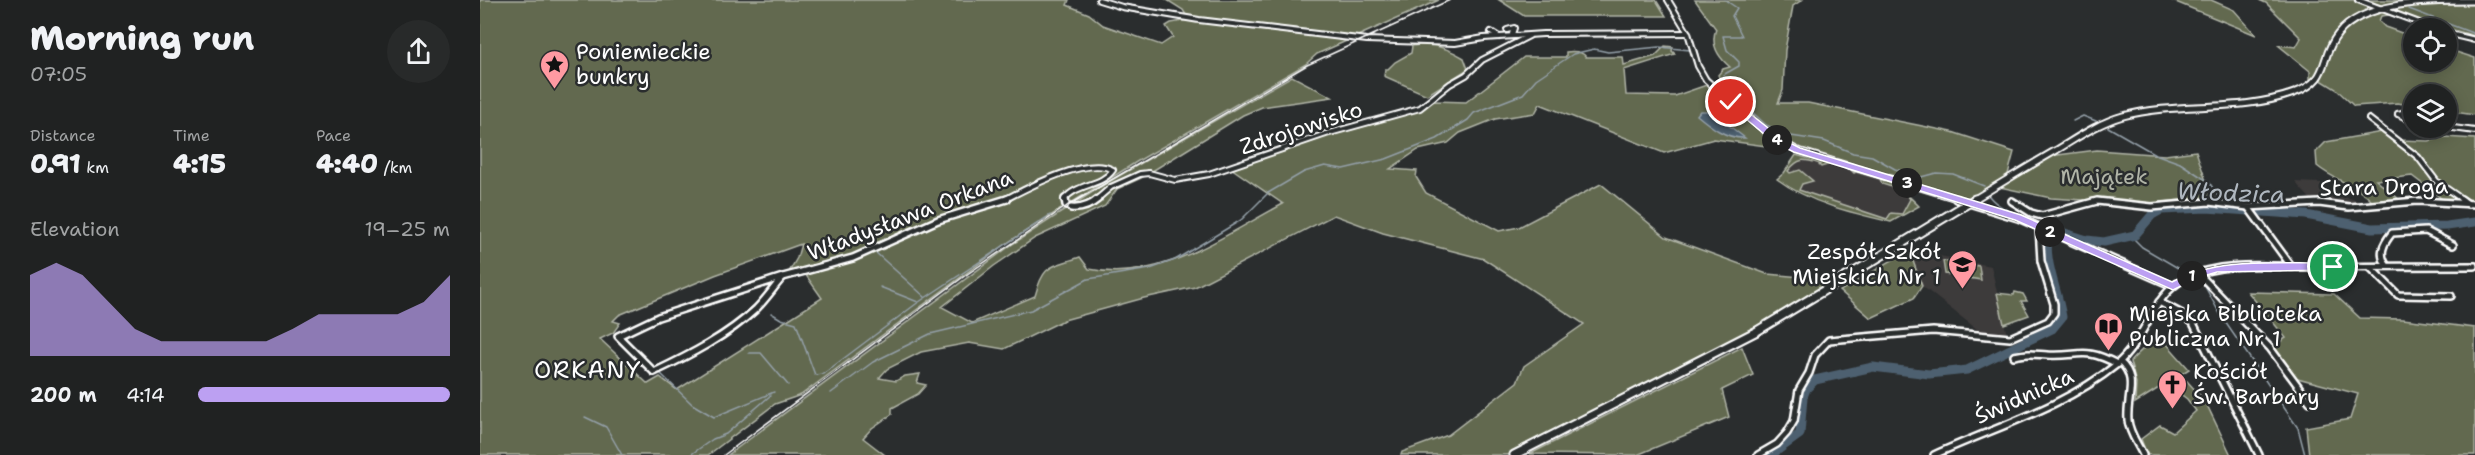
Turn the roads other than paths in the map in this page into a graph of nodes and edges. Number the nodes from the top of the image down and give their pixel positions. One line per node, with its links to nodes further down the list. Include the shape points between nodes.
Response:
1 (1099, 0): 11 (street, Zdrojowisko, via 1199,20 1367,40 1455,43)
2 (1668, 0): 9 (street)
3 (2358, 0): 5 (street)
4 (2475, 1): 5 (main road, via 2428,2)
5 (2383, 10): 6 (street); 20 (main road, via 2343,28 2335,37 2322,73 2300,90 2253,103 2156,109 2114,117)
6 (2405, 18)
7 (1507, 30): 12 (street, via 1514,28 1512,34)
8 (1491, 32): 11 (street)
9 (1688, 33): 10 (street, Zdrojowisko); 20 (street, via 1706,81 1778,141)
10 (1530, 35): 12 (street, Zdrojowisko); 18 (street, Zdrojowisko, via 1482,60 1420,108 1326,134 1231,168 1175,180 1140,174 1079,209 1068,206 1064,200 1068,194 1090,186 1113,170 1095,166)
11 (1499, 36): 12 (street, Zdrojowisko)
12 (1516, 36)
13 (2457, 36): 14 (street)
14 (2475, 40)
15 (2369, 119): 21 (street, via 2418,158 2437,182)
16 (2457, 129): 17 (street)
17 (2475, 131)
18 (1046, 178): 31 (street, Władysława Orkana, via 1009,198 938,220 853,258)
19 (2012, 201): 23 (street, Stara Droga, via 2042,216 2097,201 2152,207 2209,202)
20 (1969, 202): 24 (street); 38 (main road, via 1758,331)
21 (2468, 204): 22 (street, Stara Droga); 23 (street, Stara Droga, via 2417,201 2349,207 2319,203)
22 (2475, 204)
23 (2250, 209): 28 (street)
24 (2042, 229): 32 (street); 39 (street, via 2041,261 2054,304 2048,321 2010,338 1933,331 1829,340 1815,355 1799,390 1794,421 1787,433 1778,444)
25 (2453, 244): 26 (street, via 2426,231 2392,233 2381,247 2381,257)
26 (2387, 266): 27 (street, Świdnicka); 29 (street, Świdnicka)
27 (2475, 266)
28 (2292, 267): 29 (street, Świdnicka); 30 (street, Świdnicka, via 2226,268)
29 (2370, 267): 33 (street, via 2398,295)
30 (2194, 275): 32 (street, Świdnicka); 37 (street, via 2270,348)
31 (783, 277): 31 (street, Władysława Orkana, via 746,317 654,372 618,336 658,317)
32 (2173, 286): 34 (street, Świdnicka)
33 (2451, 296)
34 (2159, 302): 36 (street, Świdnicka, via 2141,338); 42 (street, via 2193,323)
35 (2014, 356): 36 (street, via 2032,352 2089,352)
36 (2118, 363): 40 (street, Świdnicka, via 2061,401); 41 (street, via 2127,368 2132,382 2129,424)
37 (2310, 402)
38 (1514, 455)
39 (1758, 455)
40 (1934, 455)
41 (2144, 455)
42 (2259, 455)

